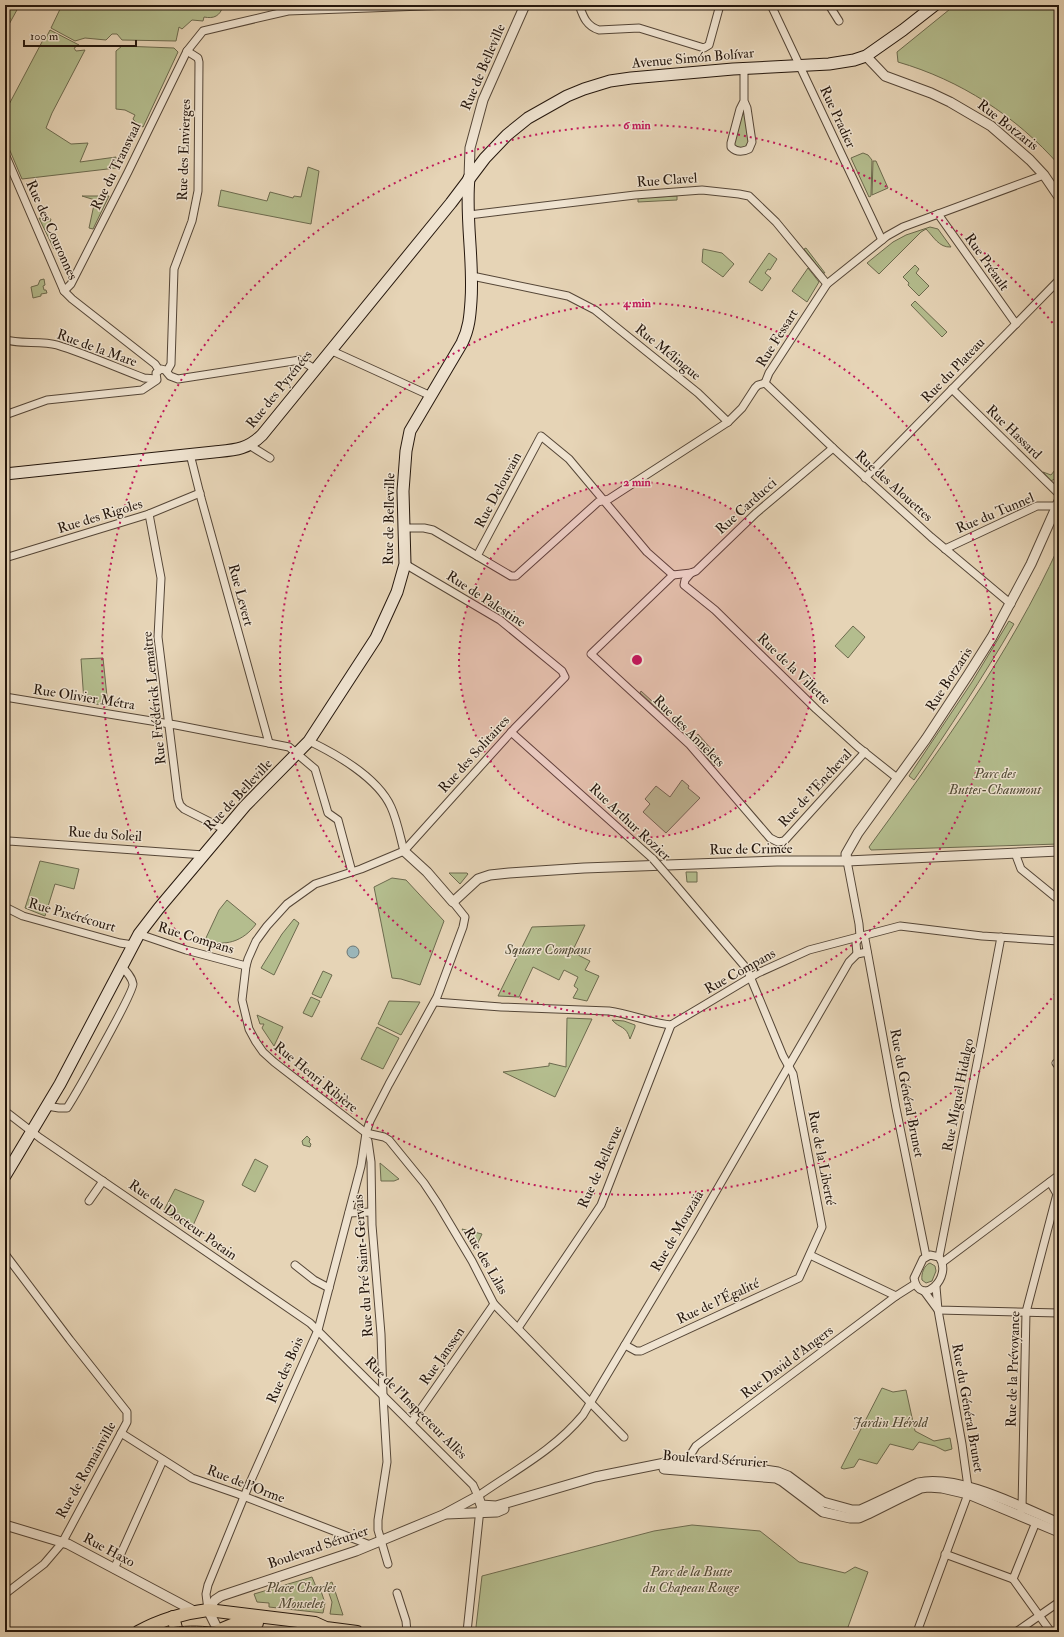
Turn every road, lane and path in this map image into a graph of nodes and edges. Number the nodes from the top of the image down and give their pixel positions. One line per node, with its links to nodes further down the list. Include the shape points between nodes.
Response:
1 (450, 5): 9 (street, Rue du Transvaal, via 288,11 203,31)
2 (525, 5): 16 (street, Rue de Belleville, via 483,100 470,148)
3 (579, 5): 4 (street, via 586,22 594,29 639,28 704,48 709,45)
4 (720, 5)
5 (771, 5): 11 (street, Rue Pradier)
6 (829, 5): 8 (street)
7 (935, 5): 10 (main road, Avenue Simón Bolívar)
8 (839, 21)
9 (187, 51): 24 (street, Rue du Transvaal, via 71,284); 30 (street, Rue des Envierges, via 198,58 199,62 198,191 192,221 174,269 171,364)
10 (866, 56): 11 (main road, Avenue Simón Bolívar, via 829,64); 15 (street, Rue Botzaris, via 885,76 931,93 991,126)
11 (799, 65): 12 (main road, Avenue Simón Bolívar); 20 (street, Rue Pradier)
12 (744, 68): 13 (street); 16 (main road, Avenue Simón Bolívar, via 631,78 593,86 567,96 518,126 484,158)
13 (744, 101): 13 (street, via 731,143 733,150 742,152 749,149 752,142)
14 (5, 154): 24 (street, Rue des Couronnes)
15 (1044, 175): 17 (street, Rue Botzaris); 18 (street, Rue Fessart)
16 (469, 178): 19 (main road, Rue de Belleville); 27 (main road, Rue des Pyrénées)
17 (1059, 197)
18 (938, 214): 20 (street, Rue Fessart, via 903,227); 25 (street, Rue Préault)
19 (469, 215): 21 (main road, Rue de Belleville); 23 (street, Rue Clavel, via 643,194 702,190 750,196 776,222)
20 (882, 240): 23 (street, Rue Fessart)
21 (472, 276): 34 (main road, Rue de Belleville, via 468,330); 36 (street, Rue Mélingue, via 568,296 595,310 698,393)
22 (1059, 280): 25 (street, Rue du Plateau)
23 (827, 284): 32 (street, Rue Fessart)
24 (64, 291): 29 (street, Rue des Couronnes, via 155,364)
25 (1016, 324): 33 (street, Rue du Plateau)
26 (6, 342): 31 (street, Rue de la Mare, via 55,344 144,378)
27 (330, 350): 28 (main road, Rue des Pyrénées); 34 (street)
28 (315, 369): 30 (street, via 300,360 182,379); 37 (main road, Rue des Pyrénées, via 262,435)
29 (159, 370): 30 (street, via 163,369); 31 (street)
30 (168, 373)
31 (156, 379): 35 (street, via 142,390 47,400)
32 (765, 383): 36 (street, Rue Fessart, via 755,388 742,408); 38 (street, Rue des Alouettes)
33 (952, 389): 42 (street, Rue du Plateau); 44 (street, Rue Hassard)
34 (431, 396): 48 (main road, Rue de Belleville, via 410,432 403,491)
35 (5, 415)
36 (728, 422): 45 (street, Rue Fessart)
37 (249, 445): 39 (main road, Rue des Pyrénées, via 238,449); 40 (street)
38 (833, 448): 42 (street, Rue des Alouettes); 53 (street, Rue Carducci, via 756,512)
39 (190, 454): 41 (main road, Rue des Pyrénées); 43 (street, Rue Levert)
40 (270, 458)
41 (5, 474)
42 (865, 478): 49 (street, Rue des Alouettes)
43 (200, 493): 47 (street, Rue des Rigoles); 61 (street, Rue Levert)
44 (1059, 494)
45 (604, 500): 50 (street, Rue Fessart, via 598,502 514,577); 50 (street, Rue Delouvain, via 569,459 541,436); 54 (street, via 647,552)
46 (1058, 503): 49 (street, Rue du Tunnel, via 1037,506); 55 (street, Rue Botzaris)
47 (149, 514): 51 (street, Rue des Rigoles); 58 (street, Rue Frédérick Lemaître, via 161,578 158,637)
48 (403, 528): 50 (street, via 433,530); 52 (main road, Rue de Belleville)
49 (945, 549): 55 (street, Rue des Alouettes)
50 (477, 556)
51 (5, 558)
52 (404, 564): 56 (street, Rue de Palestine, via 500,620 562,671); 60 (main road, Rue de Belleville, via 397,592 376,638)
53 (691, 573): 54 (street); 62 (street, Rue de la Villette, via 684,585 715,610 785,680)
54 (673, 575): 66 (street, Rue des Annelets, via 591,654 690,745 770,838 778,842)
55 (1011, 604): 64 (street, Rue Botzaris, via 968,675)
56 (565, 677): 59 (street, Rue des Solitaires)
57 (5, 697): 58 (street, Rue Olivier Métra)
58 (168, 724): 61 (street, Rue Olivier Métra); 65 (street, Rue Frédérick Lemaître, via 180,805)
59 (511, 732): 68 (street, Rue des Solitaires); 86 (street, Rue Arthur Rozier, bridge, via 653,859 747,969)
60 (309, 741): 63 (main road, Rue de Belleville); 68 (street, via 344,759 382,792 391,808)
61 (269, 743): 63 (street, Rue Olivier Métra, via 289,746)
62 (865, 752): 64 (street, Rue de la Villette); 66 (street, Rue de l'Encheval)
63 (297, 753): 65 (main road, Rue de Belleville); 73 (street, via 315,769 328,813 338,820)
64 (897, 778): 72 (street, Rue Botzaris, via 855,838 846,854)
65 (224, 829): 71 (main road, Rue de Belleville)
66 (784, 841)
67 (5, 842): 71 (street, Rue du Soleil, via 9,840)
68 (404, 851): 73 (street, Rue Henri Ribière); 75 (street, via 427,872)
69 (1059, 851): 70 (street, Rue de Crimée)
70 (1015, 853): 72 (street, Rue de Crimée); 74 (street, via 1021,869)
71 (204, 855): 77 (main road, Rue de Belleville)
72 (847, 861): 75 (street, Rue de Crimée, via 584,868 509,873 478,878); 78 (street, Rue du Général Brunet)
73 (352, 872): 85 (street, Rue Henri Ribière, via 315,884 286,904 262,933)
74 (1059, 900)
75 (453, 902): 87 (street, Rue des Bois, via 465,917 465,921)
76 (5, 907): 81 (street, Rue Pixérécourt, via 23,916)
77 (139, 934): 81 (main road, Rue de Belleville); 85 (street, Rue Compans)
78 (860, 936): 79 (street, Rue Compans, via 900,926); 82 (street, Rue du Général Brunet, via 865,939); 83 (street, Rue du Général Brunet, via 856,942); 86 (street, Rue Compans, via 809,950)
79 (1000, 937): 80 (street, Rue Compans); 104 (street, Rue Miguel Hidalgo)
80 (1059, 941)
81 (133, 945): 84 (main road, Rue de Belleville)
82 (867, 952): 83 (street); 103 (street, Rue du Général Brunet)
83 (857, 954): 89 (street, Rue de Mouzaïa, via 849,962)
84 (121, 966): 90 (main road, Rue de Belleville); 90 (street, via 133,984 122,1008 67,1108)
85 (246, 966): 93 (street, Rue Henri Ribière, via 242,1000 249,1029 263,1052)
86 (751, 977): 88 (street, Rue Compans); 89 (street, Rue de la Liberté)
87 (435, 1002): 88 (street, via 609,1011 626,1013); 93 (street, Rue des Bois, via 377,1107)
88 (671, 1026): 115 (street, Rue de Bellevue, via 601,1205)
89 (789, 1066): 102 (street, Rue de la Liberté, via 793,1074 822,1227); 117 (street, Rue de Mouzaïa)
90 (47, 1106): 92 (main road, Rue de Belleville)
91 (5, 1111): 92 (street, Rue du Docteur Potain)
92 (33, 1132): 95 (main road, Rue de Belleville); 96 (street, Rue du Docteur Potain)
93 (366, 1133): 99 (street, Rue du Pré Saint-Gervais, via 371,1162); 100 (street, Rue des Bois); 111 (street, Rue des Lilas, via 389,1140 424,1183 472,1261)
94 (1059, 1175): 97 (street)
95 (5, 1176)
96 (103, 1181): 98 (street); 116 (street, Rue du Docteur Potain)
97 (1050, 1182): 104 (street); 113 (street, Rue de la Prévoyance, via 1057,1194)
98 (89, 1201)
99 (371, 1212): 100 (street); 118 (street, Rue du Pré Saint-Gervais)
100 (349, 1213): 108 (street, Rue des Bois)
101 (5, 1254): 121 (street, Rue de Romainville, via 80,1354 125,1408 127,1422)
102 (810, 1255): 110 (street); 117 (street, Rue de l'Égalité, via 799,1278 641,1351)
103 (926, 1256): 104 (street, via 932,1255); 106 (street, via 914,1278)
104 (941, 1260): 107 (street, via 943,1270)
105 (295, 1265): 108 (street)
106 (915, 1284): 109 (street, via 918,1289); 110 (street, Rue David d'Angers)
107 (936, 1287): 109 (street); 112 (street, Rue du Général Brunet)
108 (329, 1288): 116 (street, Rue des Bois)
109 (924, 1291): 112 (street, Rue du Général Brunet)
110 (896, 1296): 124 (street, Rue David d'Angers, via 696,1446)
111 (494, 1304): 115 (street, Rue des Lilas); 120 (street, Rue Janssen)
112 (938, 1310): 113 (street); 125 (street, Rue du Général Brunet)
113 (1026, 1312): 114 (street); 128 (street, Rue de la Prévoyance)
114 (1059, 1313)
115 (518, 1328): 119 (street, Rue des Lilas)
116 (318, 1330): 118 (street, Rue de l'Inspecteur Allès); 126 (street, Rue des Bois)
117 (625, 1345): 119 (street, Rue de Mouzaïa)
118 (383, 1395): 120 (street, Rue de l'Inspecteur Allès); 134 (street, Rue du Pré Saint-Gervais, via 387,1462 378,1520)
119 (591, 1403): 122 (street, Rue des Lilas); 127 (street, Rue de Mouzaïa, via 584,1415 556,1444)
120 (411, 1423): 127 (street, Rue de l'Inspecteur Allès, via 473,1485)
121 (121, 1433): 123 (street, Rue de l'Orme); 135 (street, Rue de Romainville)
122 (624, 1437)
123 (163, 1460): 126 (street, Rue de l'Orme, via 192,1478); 139 (street)
124 (688, 1467): 125 (street, Boulevard Sérurier, via 776,1478 823,1512 850,1518 859,1518 921,1488); 127 (street, Boulevard Sérurier, via 654,1470 607,1480 497,1512)
125 (968, 1490): 128 (street, Boulevard Sérurier); 137 (street)
126 (244, 1497): 136 (street, Rue de l'Orme); 144 (street, Rue des Bois, via 207,1590)
127 (479, 1505): 129 (street, Boulevard Sérurier); 129 (street, Boulevard Sérurier); 154 (street)
128 (1021, 1511): 130 (street, Boulevard Sérurier); 131 (street, Boulevard Sérurier)
129 (443, 1514): 134 (street, Boulevard Sérurier)
130 (1036, 1522): 133 (street, Boulevard Sérurier); 140 (street)
131 (1059, 1524)
132 (5, 1525): 135 (street, Rue Haxo)
133 (1059, 1532)
134 (381, 1541): 136 (street, Boulevard Sérurier); 138 (street, Rue du Pré Saint-Gervais)
135 (62, 1542): 139 (street, Rue Haxo); 142 (street, Rue de Romainville, via 44,1564)
136 (370, 1545): 144 (street, Boulevard Sérurier, via 221,1596)
137 (945, 1554): 140 (street); 155 (street)
138 (388, 1564)
139 (114, 1569): 145 (street, Rue Haxo)
140 (1013, 1579): 146 (street)
141 (397, 1593): 153 (street)
142 (5, 1594)
143 (1059, 1602): 146 (street)
144 (208, 1610): 145 (main road); 148 (main road, via 315,1623); 151 (street)
145 (194, 1612): 147 (main road)
146 (1039, 1616): 156 (street); 157 (street)
147 (173, 1617): 149 (main road); 150 (main road)
148 (326, 1628): 151 (main road, via 314,1630 239,1622); 152 (main road)
149 (138, 1632)
150 (177, 1632)
151 (218, 1632)
152 (357, 1632)
153 (407, 1632)
154 (467, 1632)
155 (917, 1632)
156 (1016, 1632)
157 (1051, 1632)

